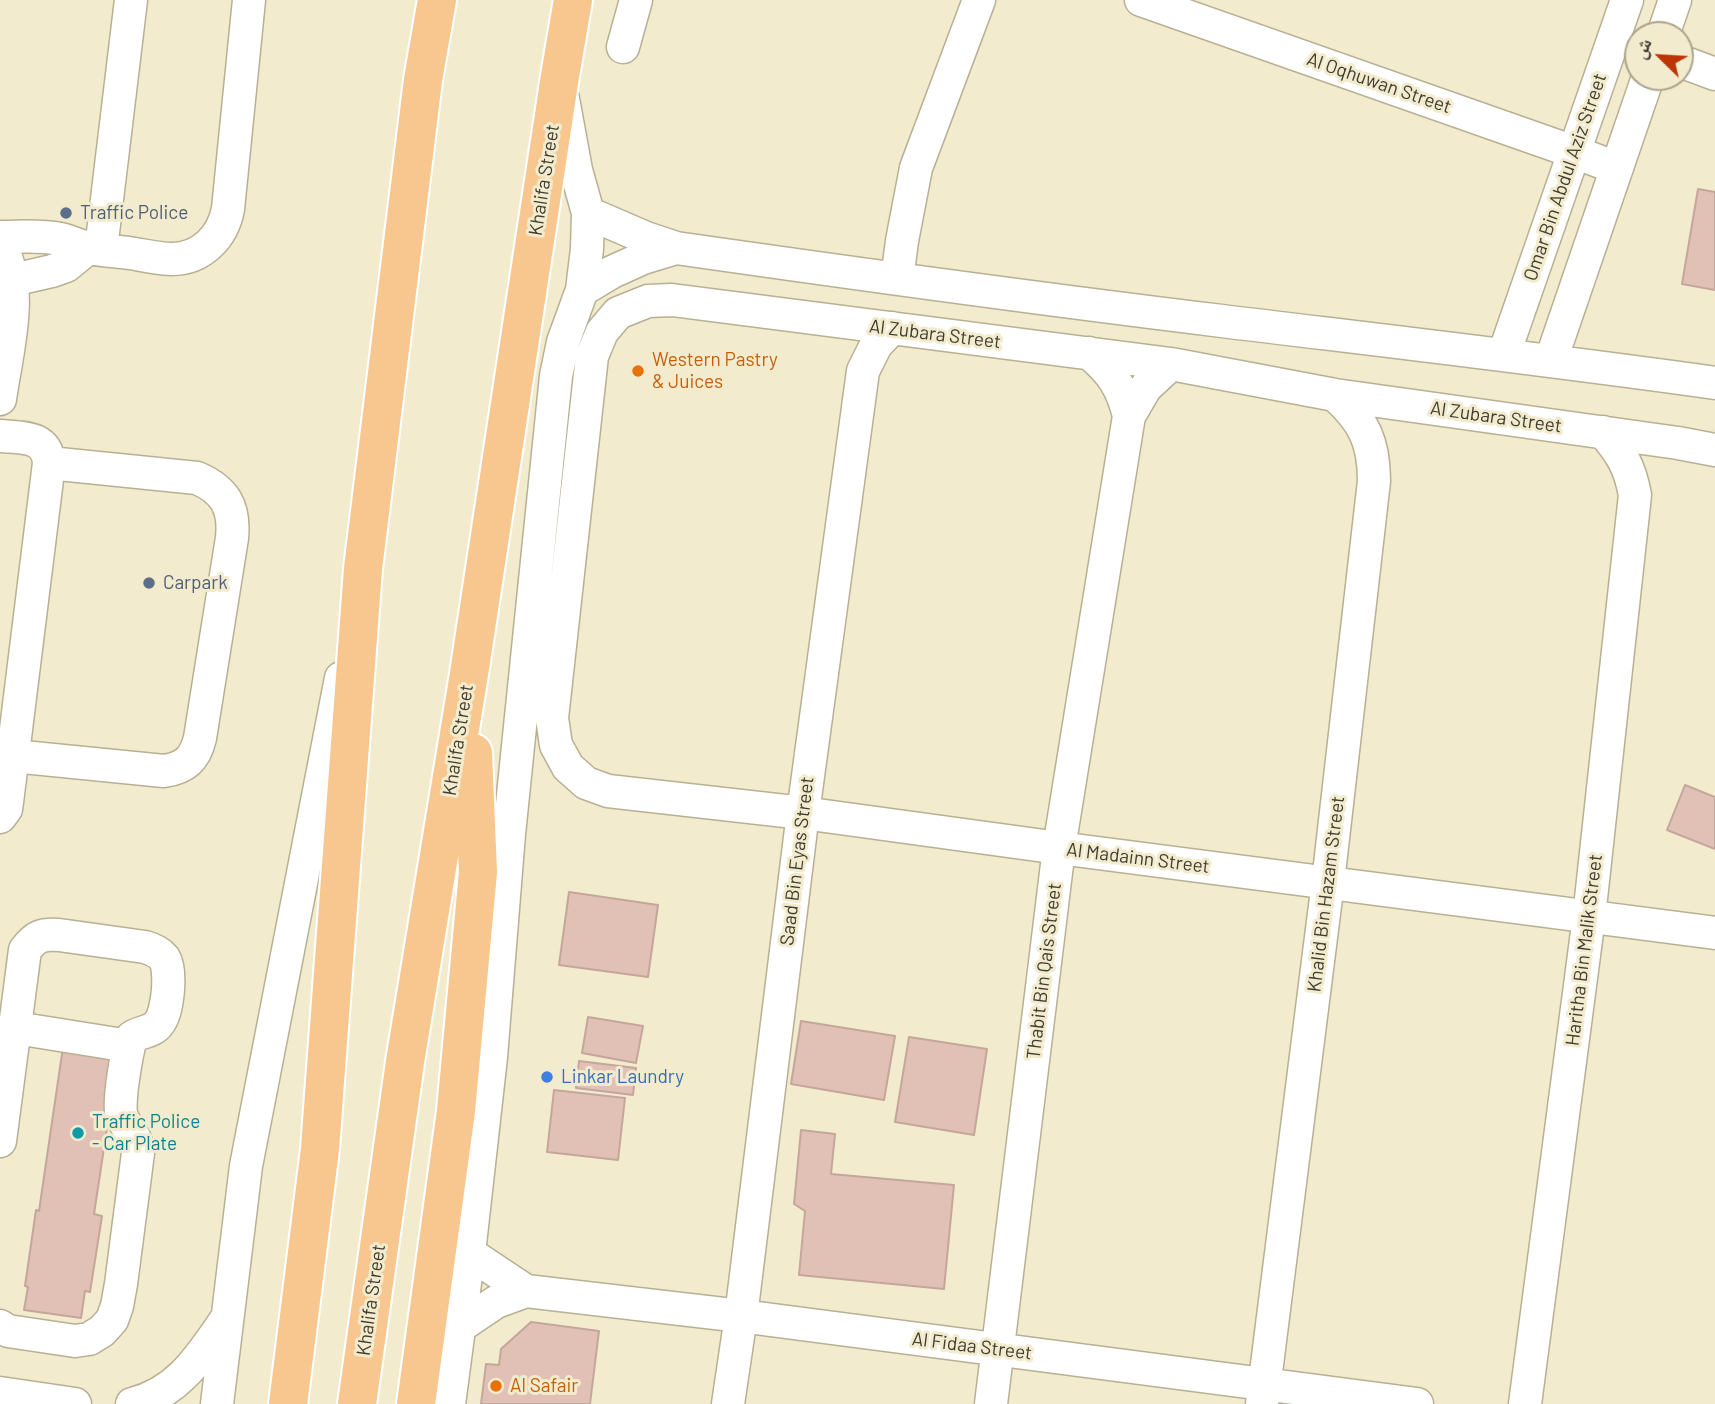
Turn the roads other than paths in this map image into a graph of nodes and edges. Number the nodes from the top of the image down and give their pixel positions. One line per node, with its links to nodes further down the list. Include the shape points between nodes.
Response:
1 (131, 0): 24 (street)
2 (249, 0): 24 (street, via 228,209 221,232 202,251 188,257)
3 (437, 0): 43 (main road, via 423,80)
4 (573, 0): 16 (main road, Khalifa Street)
5 (636, 0): 13 (street)
6 (979, 0): 25 (street, via 916,168)
7 (1141, 0): 18 (street, Al Oqhuwan Street)
8 (1627, 0): 10 (street, Omar Bin Abdul Aziz Street)
9 (1675, 0): 11 (street)
10 (1626, 21)
11 (1668, 21)
12 (1624, 45): 18 (street, Omar Bin Abdul Aziz Street)
13 (623, 47)
14 (1694, 66): 15 (street)
15 (1715, 74)
16 (560, 76): 20 (street, Khalifa Street); 44 (main road, Khalifa Street)
17 (1643, 91): 19 (street)
18 (1574, 152): 19 (street, Al Oqhuwan Street); 30 (street, Omar Bin Abdul Aziz Street)
19 (1617, 169): 31 (street)
20 (588, 214): 23 (street); 27 (street, Khalifa Street)
21 (0, 237): 24 (street, via 46,237)
22 (0, 244): 26 (street)
23 (677, 248): 25 (street); 27 (street, via 643,258)
24 (94, 249): 26 (street, via 66,266)
25 (897, 279): 30 (street)
26 (13, 281): 35 (street)
27 (582, 290): 56 (street, Khalifa Street, via 556,376)
28 (892, 328): 29 (street, Al Zubara Street); 46 (street, Al Zubara Street, via 672,300 648,301 618,313 602,332 592,356 552,718 556,745); 47 (street, Saad Bin Eyas Street, via 876,345 863,371)
29 (1089, 353): 32 (street, Al Zubara Street); 36 (street, via 1116,380)
30 (1504, 354): 31 (street)
31 (1551, 360): 33 (street)
32 (1171, 364): 34 (street, Al Zubara Street); 36 (street, via 1146,387)
33 (1715, 383)
34 (1335, 395): 37 (street, Al Zubara Street); 50 (street, Khalid Bin Hazam Street, via 1362,424 1370,442 1374,481)
35 (0, 399)
36 (1129, 416): 49 (street, Thabit Bin Qais Street)
37 (1604, 432): 39 (street, Al Zubara Street); 42 (street, Haritha Bin Malik Street, via 1625,461)
38 (0, 436): 41 (street, via 36,441 49,454)
39 (1678, 443): 40 (street, Al Zubara Street); 42 (street, Haritha Bin Malik Street, via 1653,466)
40 (1715, 450)
41 (49, 463): 45 (street); 45 (street, via 197,478 222,494 228,504 232,538 200,738 193,757 164,771)
42 (1635, 495): 51 (street, Haritha Bin Malik Street)
43 (363, 569): 59 (street, via 249,1152); 68 (main road, via 320,1149)
44 (469, 674): 69 (main road, Khalifa Street, via 405,1062); 70 (main road, via 478,872 456,1111)
45 (13, 756): 48 (street, via 6,809)
46 (568, 767): 47 (street, Al Madainn Street, via 586,783 608,791)
47 (803, 813): 49 (street, Al Madainn Street); 58 (street, Saad Bin Eyas Street)
48 (0, 817)
49 (1059, 848): 50 (street, Al Madainn Street); 62 (street, Thabit Bin Qais Street)
50 (1328, 882): 51 (street, Al Madainn Street); 64 (street, Khalid Bin Hazam Street)
51 (1589, 917): 52 (street, Al Madainn Street); 75 (street, Haritha Bin Malik Street)
52 (1715, 933)
53 (16, 1028): 54 (street); 54 (street, via 25,950 33,939 45,934 145,947 164,958 168,969 165,1007 158,1025 133,1035); 55 (street)
54 (129, 1046): 60 (street, via 120,1105 138,1153 112,1320 89,1339 75,1341)
55 (0, 1141)
56 (469, 1253): 57 (street, Al Fidaa Street); 61 (street, Khalifa Street)
57 (526, 1291): 58 (street, Al Fidaa Street); 61 (street, Al Fidaa Street, via 496,1302)
58 (741, 1316): 62 (street, Al Fidaa Street); 72 (street, Saad Bin Eyas Street)
59 (226, 1320): 66 (street, via 171,1388); 67 (street)
60 (0, 1326)
61 (459, 1327): 71 (street, Khalifa Street)
62 (999, 1350): 64 (street, Al Fidaa Street); 73 (street, Thabit Bin Qais Street)
63 (0, 1393): 65 (street)
64 (1263, 1394): 74 (street, Al Fidaa Street)
65 (75, 1404)
66 (132, 1404)
67 (217, 1404)
68 (288, 1404)
69 (356, 1404)
70 (416, 1404)
71 (449, 1404)
72 (728, 1404)
73 (992, 1404)
74 (1417, 1404)
75 (1525, 1404)

